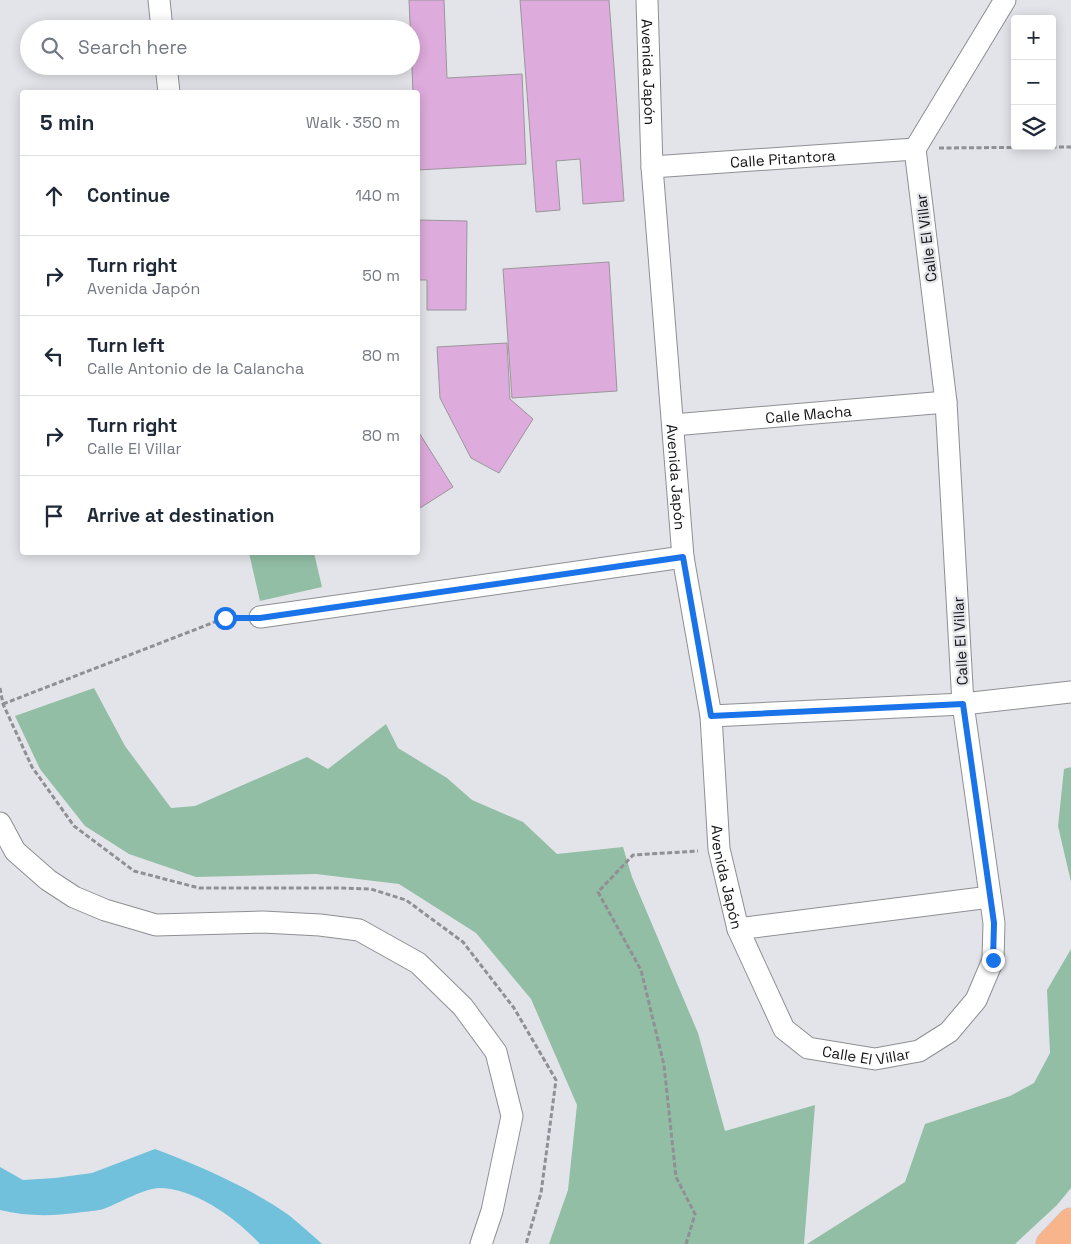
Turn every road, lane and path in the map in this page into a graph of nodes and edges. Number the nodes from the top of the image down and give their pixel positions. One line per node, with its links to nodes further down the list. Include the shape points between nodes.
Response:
1 (159, 0): 4 (street)
2 (647, 0): 9 (street, Avenida Japón)
3 (1005, 0): 8 (street)
4 (161, 20)
5 (167, 75): 6 (street)
6 (169, 90)
7 (1071, 147): 8 (path)
8 (915, 149): 9 (street, Calle Pitantora); 10 (street, Calle El Villar)
9 (652, 167): 11 (street, Avenida Japón)
10 (946, 402): 11 (street, Calle Macha); 16 (street, Calle El Villar)
11 (673, 425): 12 (street, Avenida Japón)
12 (683, 557): 13 (street); 17 (street, Avenida Japón)
13 (260, 618): 15 (path, via 225,618)
14 (1071, 692): 16 (street)
15 (3, 704)
16 (963, 704): 17 (street); 20 (street, Calle El Villar)
17 (711, 716): 19 (street, Avenida Japón)
18 (0, 823): 24 (street, via 15,850 48,880 74,897 105,910 156,925 263,922 359,930 418,963 463,1007 496,1052 512,1116 492,1211)
19 (719, 849): 21 (street, Avenida Japón); 25 (path, via 633,855 598,892 644,980 664,1065 676,1178 695,1214)
20 (990, 897): 21 (street); 22 (street, Calle El Villar, via 994,923 993,960 976,1000 949,1032 919,1051 875,1059)
21 (738, 929): 22 (street, Avenida Japón, via 784,1029)
22 (808, 1048)
23 (1071, 1222): 26 (main road)
24 (481, 1244)
25 (686, 1244)
26 (1050, 1244)

